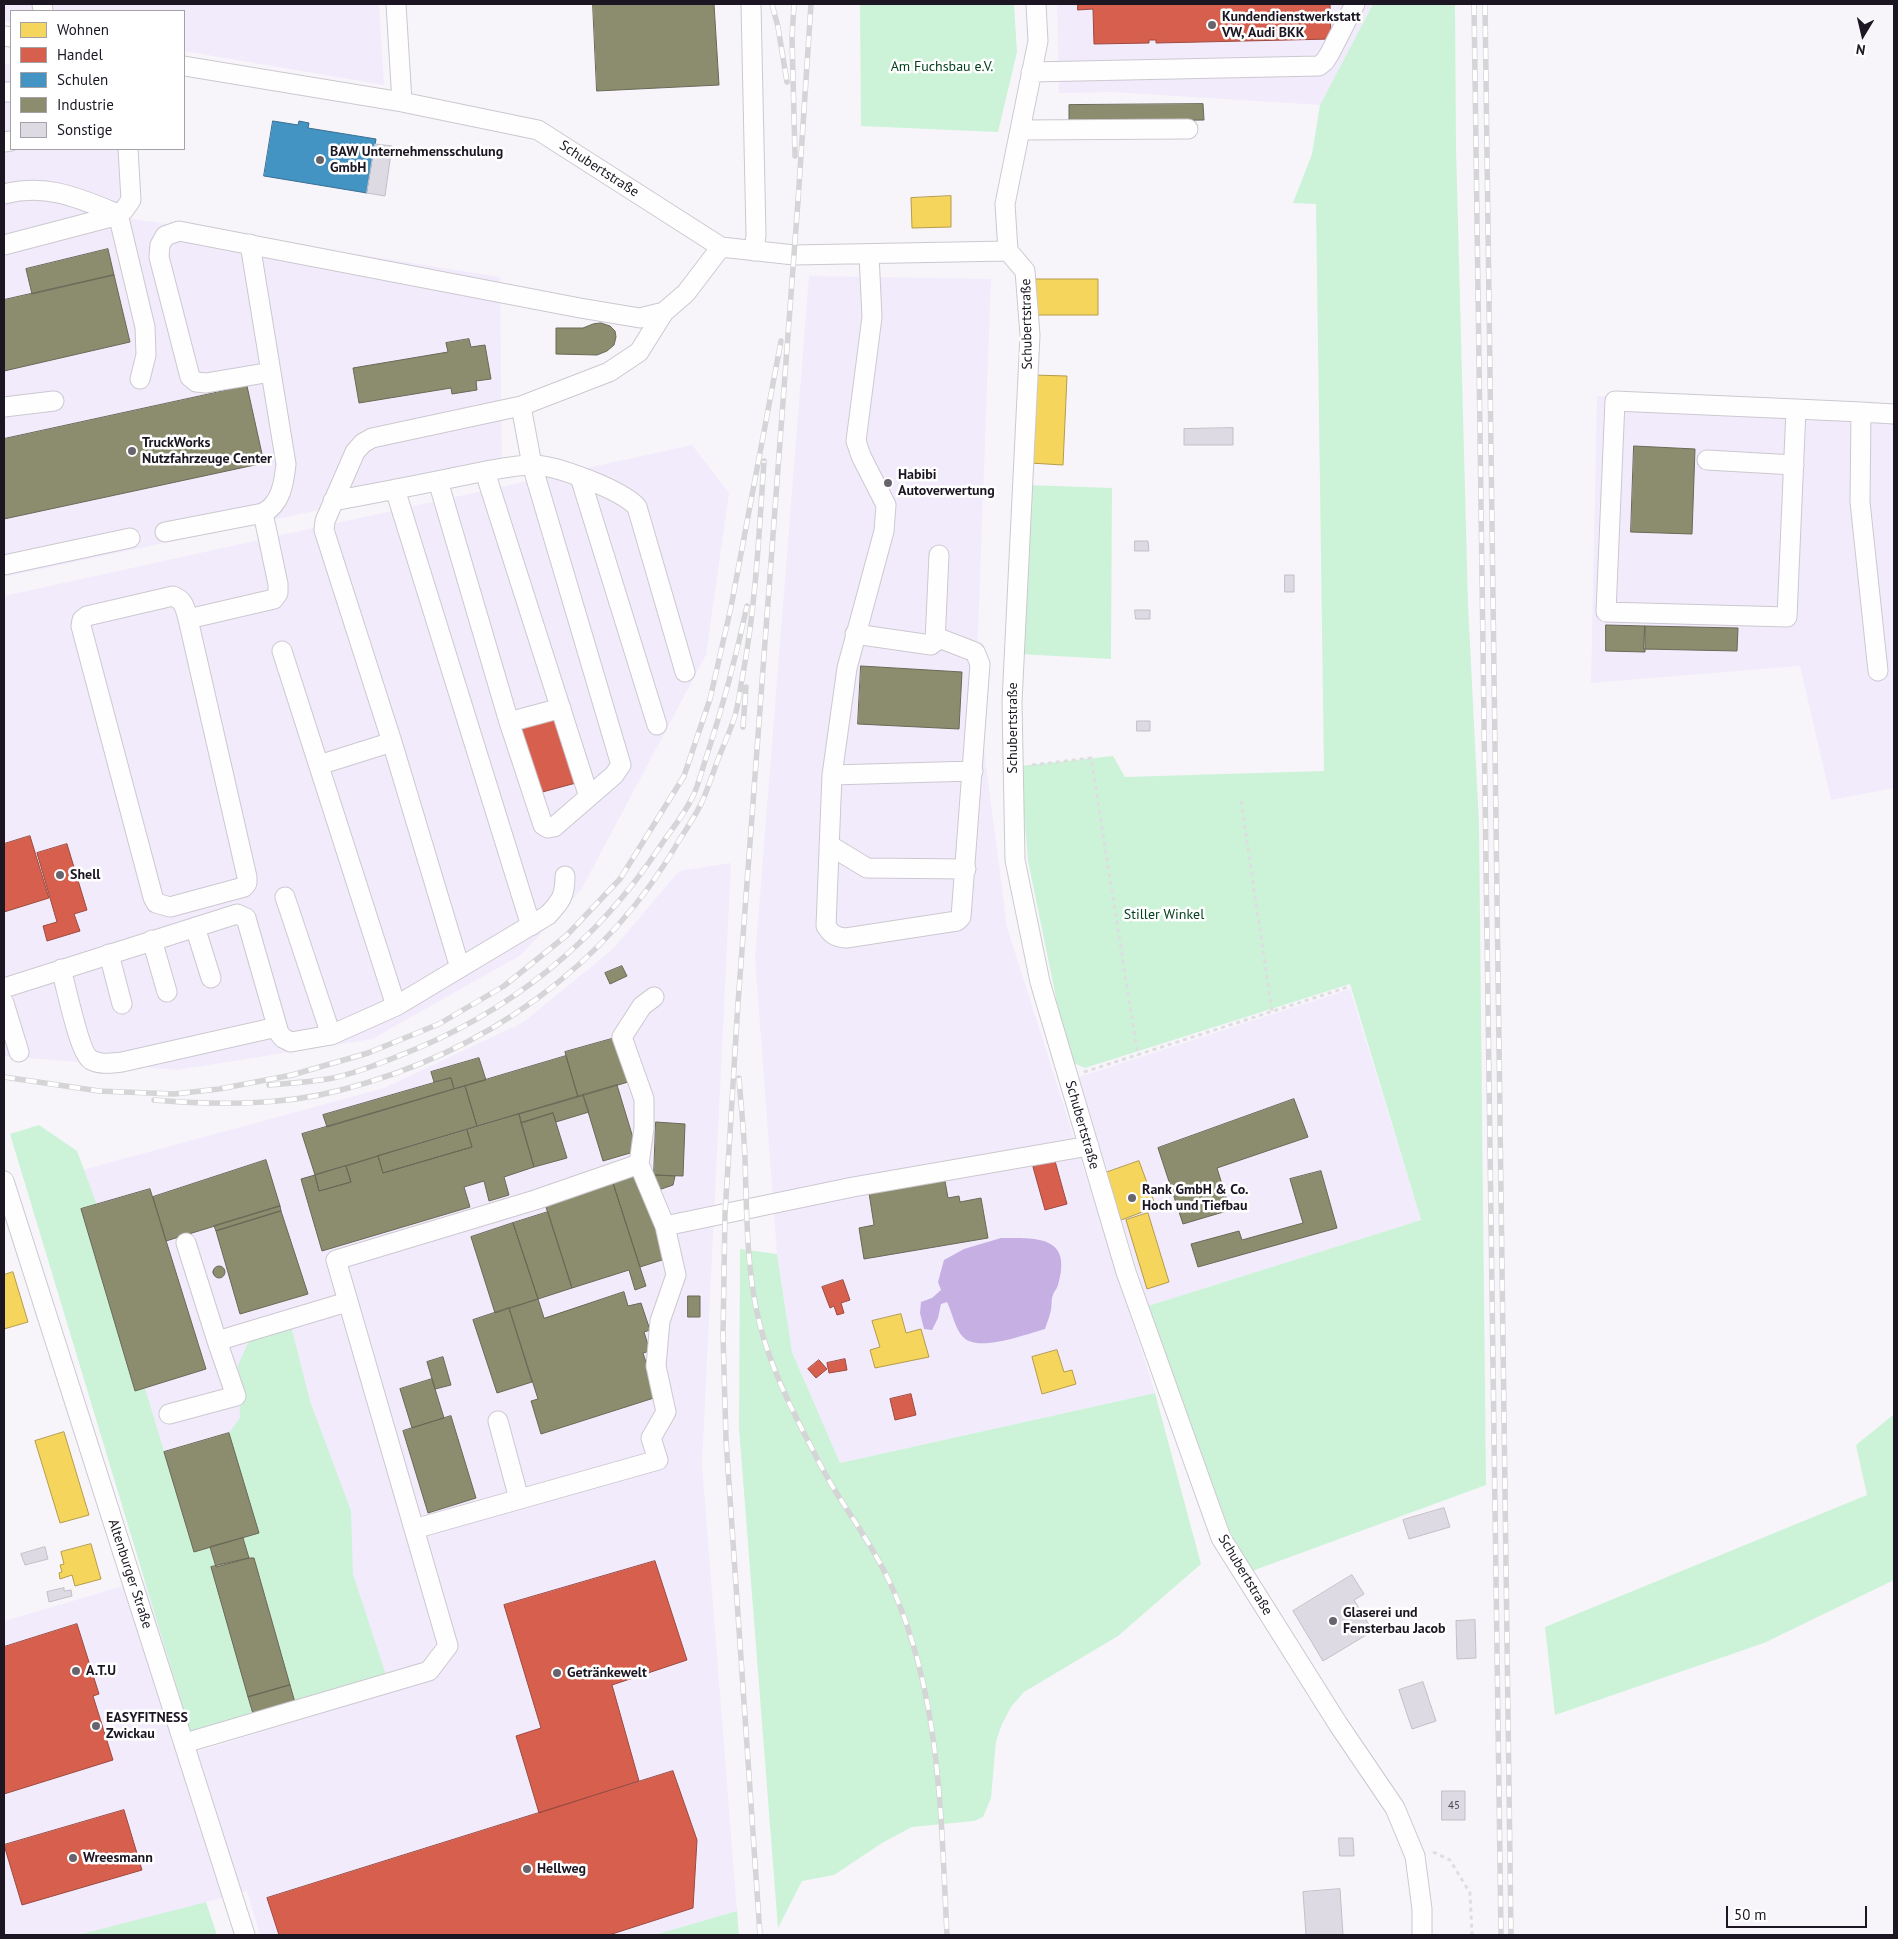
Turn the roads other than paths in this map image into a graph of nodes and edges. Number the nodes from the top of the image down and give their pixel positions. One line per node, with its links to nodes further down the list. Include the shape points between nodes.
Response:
1 (396, 4): 7 (street)
2 (752, 4): 16 (street)
3 (1036, 4): 6 (street, via 1038,41)
4 (1355, 4): 6 (street, via 1330,53 1319,66)
5 (185, 66): 7 (street, Schubertstraße)
6 (1031, 72): 9 (street)
7 (402, 102): 15 (street, Schubertstraße, via 538,130)
8 (1188, 129): 9 (street)
9 (1020, 130): 17 (street, via 1005,204)
10 (128, 150): 12 (street, via 131,200)
11 (4, 194): 12 (street, via 31,189 60,192)
12 (118, 214): 14 (street); 21 (street, via 145,327 146,355)
13 (250, 244): 19 (street, via 640,318); 20 (street); 20 (street, via 179,231 165,236 159,257 190,377 196,382 206,383)
14 (4, 245)
15 (721, 248): 16 (street, Schubertstraße); 19 (street, via 686,293)
16 (754, 251): 18 (street, Schubertstraße, via 794,255)
17 (1008, 251): 18 (street, Schubertstraße); 75 (street, Schubertstraße, via 1025,271 1030,335 1012,702 1016,860 1040,982)
18 (869, 255): 42 (street, via 872,317 856,441 886,506 884,531)
19 (664, 312): 23 (street, via 640,352 609,372)
20 (271, 372): 36 (street, via 286,464 277,502)
21 (140, 379)
22 (54, 401): 24 (street)
23 (521, 406): 29 (street); 35 (street, via 372,438 355,452)
24 (4, 407)
25 (1796, 409): 26 (street); 30 (street); 30 (street, via 1615,401 1606,612 1787,617)
26 (1861, 412): 27 (street); 45 (street, via 1860,502)
27 (1894, 414)
28 (1707, 460): 30 (street)
29 (532, 465): 31 (street); 32 (street, via 549,466); 54 (street, via 621,765)
30 (1794, 466)
31 (485, 472): 33 (street); 47 (street)
32 (580, 477): 46 (street, via 632,501 637,507); 49 (street)
33 (438, 481): 34 (street); 48 (street)
34 (395, 489): 35 (street); 59 (street)
35 (334, 501): 50 (street, via 324,530)
36 (263, 513): 37 (street); 41 (street, via 278,584 274,599)
37 (165, 532)
38 (130, 538): 40 (street)
39 (938, 555): 43 (street)
40 (4, 565)
41 (188, 619): 41 (street, via 247,883 244,887 170,907 156,903 153,897 81,626 87,616 173,596 183,603)
42 (855, 634): 43 (street, via 931,645); 53 (street)
43 (936, 637): 52 (street, via 975,652 979,658)
44 (282, 651): 51 (street)
45 (1878, 671)
46 (686, 672)
47 (561, 708): 48 (street); 54 (street)
48 (509, 722): 54 (street, via 543,825 554,827)
49 (657, 725)
50 (392, 742): 51 (street); 63 (street)
51 (319, 765): 71 (street)
52 (973, 771): 53 (street); 56 (street)
53 (832, 775): 55 (street)
54 (589, 797)
55 (829, 845): 56 (street, via 867,868); 56 (street, via 826,926 836,937 957,921 963,910)
56 (966, 868)
57 (565, 876): 59 (street, via 565,892 559,903)
58 (285, 897): 73 (street)
59 (531, 926): 63 (street)
60 (195, 927): 61 (street); 65 (street); 72 (street, via 238,914 246,918)
61 (152, 940): 62 (street); 67 (street)
62 (109, 954): 64 (street); 70 (street)
63 (460, 968): 71 (street)
64 (61, 969): 66 (street); 72 (street, via 82,1048 91,1059 102,1063 122,1062)
65 (211, 978)
66 (4, 988)
67 (167, 992)
68 (654, 997): 76 (street, via 642,1006 622,1037 644,1099)
69 (4, 1003): 74 (street)
70 (122, 1004)
71 (396, 1006): 73 (street)
72 (277, 1027): 73 (street, via 283,1038 291,1042)
73 (332, 1035)
74 (19, 1052)
75 (1089, 1146): 78 (street, via 853,1186); 88 (street, Schubertstraße, via 1126,1272 1221,1538 1338,1724 1396,1808 1415,1856)
76 (639, 1164): 78 (street); 80 (street, via 535,1200 336,1260)
77 (4, 1181): 86 (street, Altenburger Straße)
78 (665, 1226): 84 (street, via 676,1275 660,1321 656,1366 666,1412 651,1438 658,1460)
79 (186, 1243): 81 (street)
80 (347, 1302): 81 (street); 85 (street)
81 (217, 1341): 82 (street, via 236,1396)
82 (169, 1414)
83 (498, 1421): 84 (street)
84 (519, 1499): 85 (street)
85 (414, 1528): 86 (street, via 448,1646 429,1671)
86 (184, 1744): 87 (street, Altenburger Straße)
87 (245, 1935)
88 (1422, 1935)

